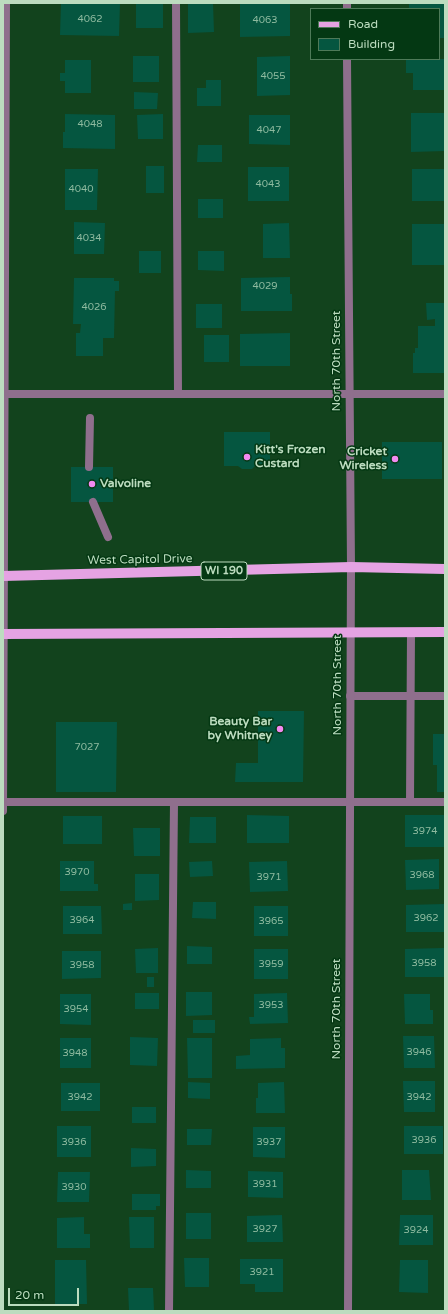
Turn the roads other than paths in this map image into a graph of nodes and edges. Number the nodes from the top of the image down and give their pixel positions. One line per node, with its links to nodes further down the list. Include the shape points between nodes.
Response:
1 (6, 3): 4 (street)
2 (176, 3): 5 (street)
3 (347, 60): 6 (street, North 70th Street)
4 (4, 394): 5 (street); 14 (street)
5 (178, 394): 6 (street)
6 (349, 394): 7 (street); 12 (street, North 70th Street)
7 (445, 394)
8 (90, 418): 9 (street)
9 (89, 467)
10 (93, 502): 11 (street)
11 (108, 537)
12 (351, 568): 13 (main road, West Capitol Drive / WI 190); 14 (main road, West Capitol Drive / WI 190); 15 (street, North 70th Street)
13 (445, 568)
14 (4, 576): 18 (street)
15 (350, 632): 16 (main road); 18 (main road); 19 (street, North 70th Street)
16 (411, 632): 17 (main road); 20 (street)
17 (445, 632)
18 (3, 634): 23 (street)
19 (350, 696): 20 (street); 22 (street, North 70th Street)
20 (410, 696): 21 (street); 25 (street)
21 (445, 696)
22 (350, 801): 24 (street); 25 (street); 29 (street, North 70th Street)
23 (3, 802): 24 (street); 27 (street)
24 (174, 802): 28 (street)
25 (410, 802): 26 (street)
26 (445, 802)
27 (3, 811)
28 (169, 1311)
29 (348, 1311)

